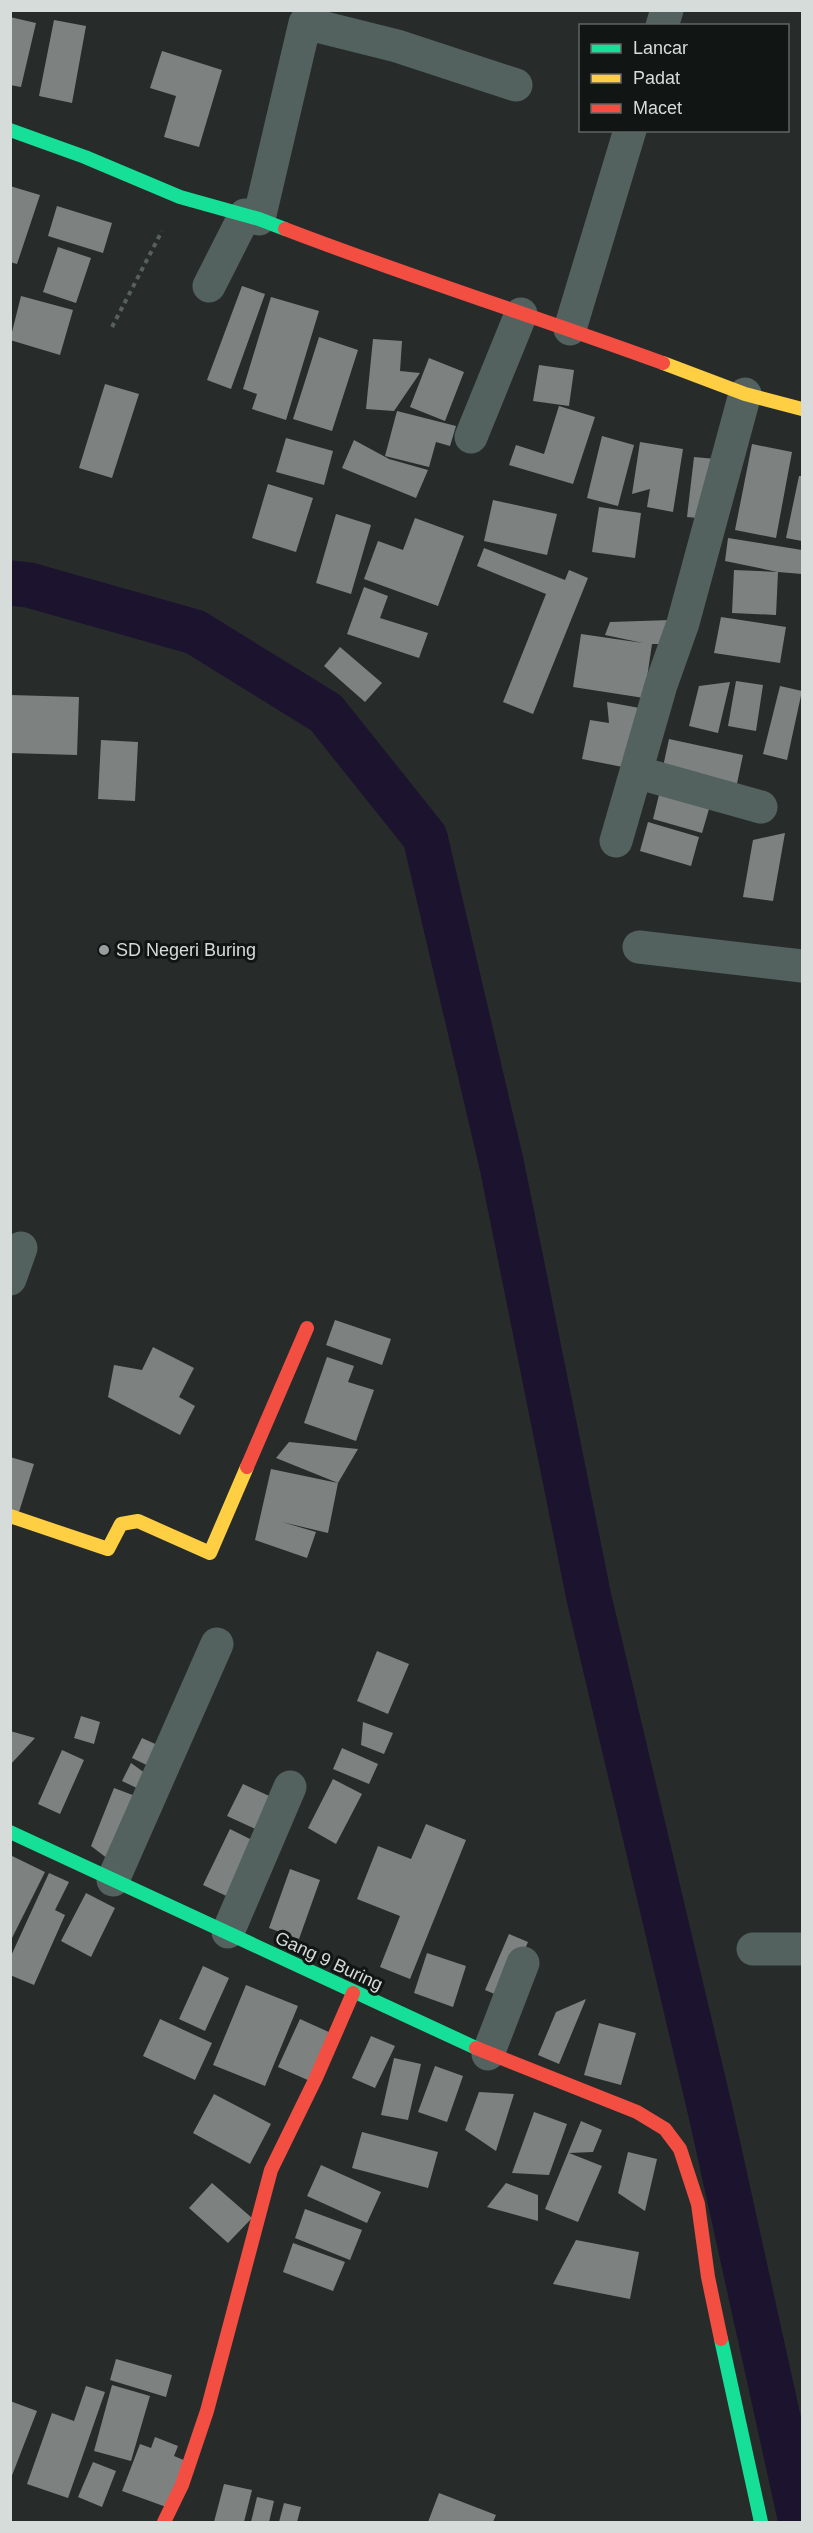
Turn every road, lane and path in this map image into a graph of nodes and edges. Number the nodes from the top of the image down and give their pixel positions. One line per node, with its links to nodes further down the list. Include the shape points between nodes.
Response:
1 (306, 17): 2 (street); 6 (street)
2 (516, 85)
3 (10, 130): 5 (street)
4 (629, 132): 10 (street)
5 (180, 197): 6 (street); 9 (path)
6 (252, 217): 7 (street); 8 (street)
7 (209, 286)
8 (521, 314): 10 (street); 13 (street)
9 (112, 327)
10 (570, 329): 11 (street)
11 (745, 394): 12 (street); 14 (street, via 699,568)
12 (802, 409)
13 (471, 438)
14 (636, 772): 15 (street); 16 (street)
15 (761, 807)
16 (616, 841)
17 (639, 947): 18 (street)
18 (802, 966)
19 (21, 1248): 20 (street)
20 (10, 1279)
21 (307, 1328): 22 (street, via 210,1553 138,1521 121,1524 108,1549)
22 (10, 1516)
23 (217, 1644): 26 (street)
24 (290, 1787): 27 (street)
25 (10, 1832): 26 (street, Gang 9 Buring)
26 (113, 1880): 27 (street, Gang 9 Buring)
27 (228, 1932): 31 (street, Gang 9 Buring)
28 (753, 1950): 29 (street)
29 (802, 1950)
30 (524, 1963): 32 (street)
31 (353, 1993): 32 (street, Gang 9 Buring); 33 (street, via 272,2170 207,2411 182,2486)
32 (488, 2054): 34 (street, Gang 9 Buring, via 638,2112 665,2129 680,2149 698,2204 708,2277)
33 (164, 2523)
34 (761, 2523)

